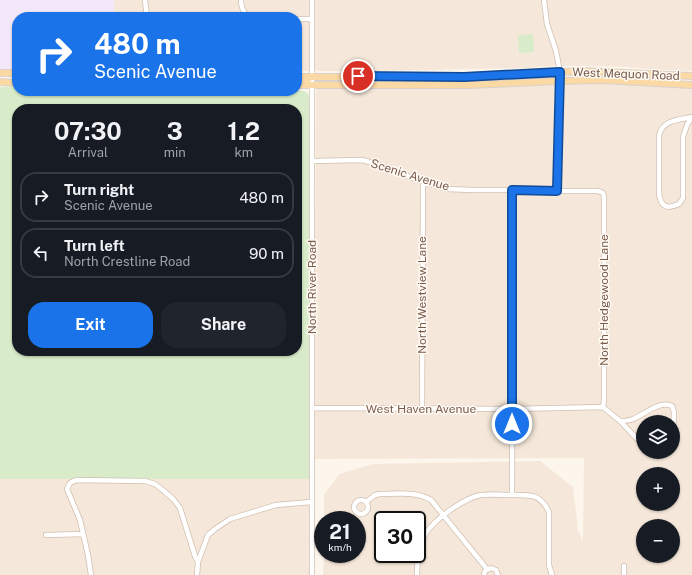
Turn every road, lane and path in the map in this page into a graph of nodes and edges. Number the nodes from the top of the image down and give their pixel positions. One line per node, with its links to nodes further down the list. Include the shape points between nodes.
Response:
1 (145, 0): 5 (street)
2 (241, 0): 6 (street)
3 (312, 0): 8 (street, North River Road)
4 (544, 0): 9 (street, via 547,24)
5 (146, 12)
6 (244, 12)
7 (302, 19): 8 (street)
8 (312, 19): 12 (street, North River Road)
9 (560, 72): 13 (main road, West Mequon Road, via 464,77); 14 (main road, West Mequon Road); 17 (street)
10 (12, 73): 11 (main road)
11 (0, 74)
12 (312, 76): 13 (main road, West Mequon Road); 15 (main road, West Mequon Road); 16 (main road); 21 (street, North River Road)
13 (358, 76): 21 (main road, via 345,80 319,81)
14 (692, 76)
15 (302, 77)
16 (302, 81)
17 (560, 81): 21 (main road, West Mequon Road, via 466,85); 22 (main road, West Mequon Road); 27 (street)
18 (0, 82): 19 (main road)
19 (12, 82)
20 (302, 85): 21 (main road, West Mequon Road)
21 (312, 85): 24 (street, North River Road)
22 (692, 85)
23 (692, 117): 23 (street, via 668,123 660,131 659,192 660,200 666,207 679,204 683,198 683,137)
24 (313, 161): 25 (street, Scenic Avenue, via 362,160); 30 (street, North River Road)
25 (423, 182): 26 (street, Scenic Avenue, via 446,189); 31 (street, North Westview Lane)
26 (512, 190): 27 (street, Scenic Avenue); 32 (street)
27 (557, 191): 28 (street, Scenic Avenue)
28 (603, 193): 29 (street, North Hedgewood Lane)
29 (603, 407): 32 (street, West Haven Avenue); 36 (street)
30 (312, 408): 31 (street, West Haven Avenue); 39 (street, North River Road)
31 (422, 408): 32 (street, West Haven Avenue)
32 (512, 409): 38 (street)
33 (641, 415): 34 (street, via 667,404 672,406)
34 (674, 415)
35 (636, 417): 36 (street)
36 (620, 421): 37 (street)
37 (636, 438)
38 (512, 495): 41 (street, via 479,496); 53 (street, via 529,494 545,504 549,512)
39 (311, 502): 44 (street, via 276,506 230,520 208,535); 49 (street, North River Road)
40 (366, 502): 41 (street, via 375,495 415,494 431,500)
41 (444, 515): 46 (street); 50 (street, via 426,534 420,549)
42 (83, 534): 43 (street); 44 (street, via 67,489 70,483 76,480 145,481 155,484 180,508); 47 (street)
43 (46, 535)
44 (198, 562): 48 (street)
45 (624, 566): 54 (street)
46 (487, 569): 51 (street); 52 (street, via 495,569)
47 (91, 575)
48 (197, 575)
49 (312, 575)
50 (417, 575)
51 (484, 575)
52 (498, 575)
53 (552, 575)
54 (624, 575)

